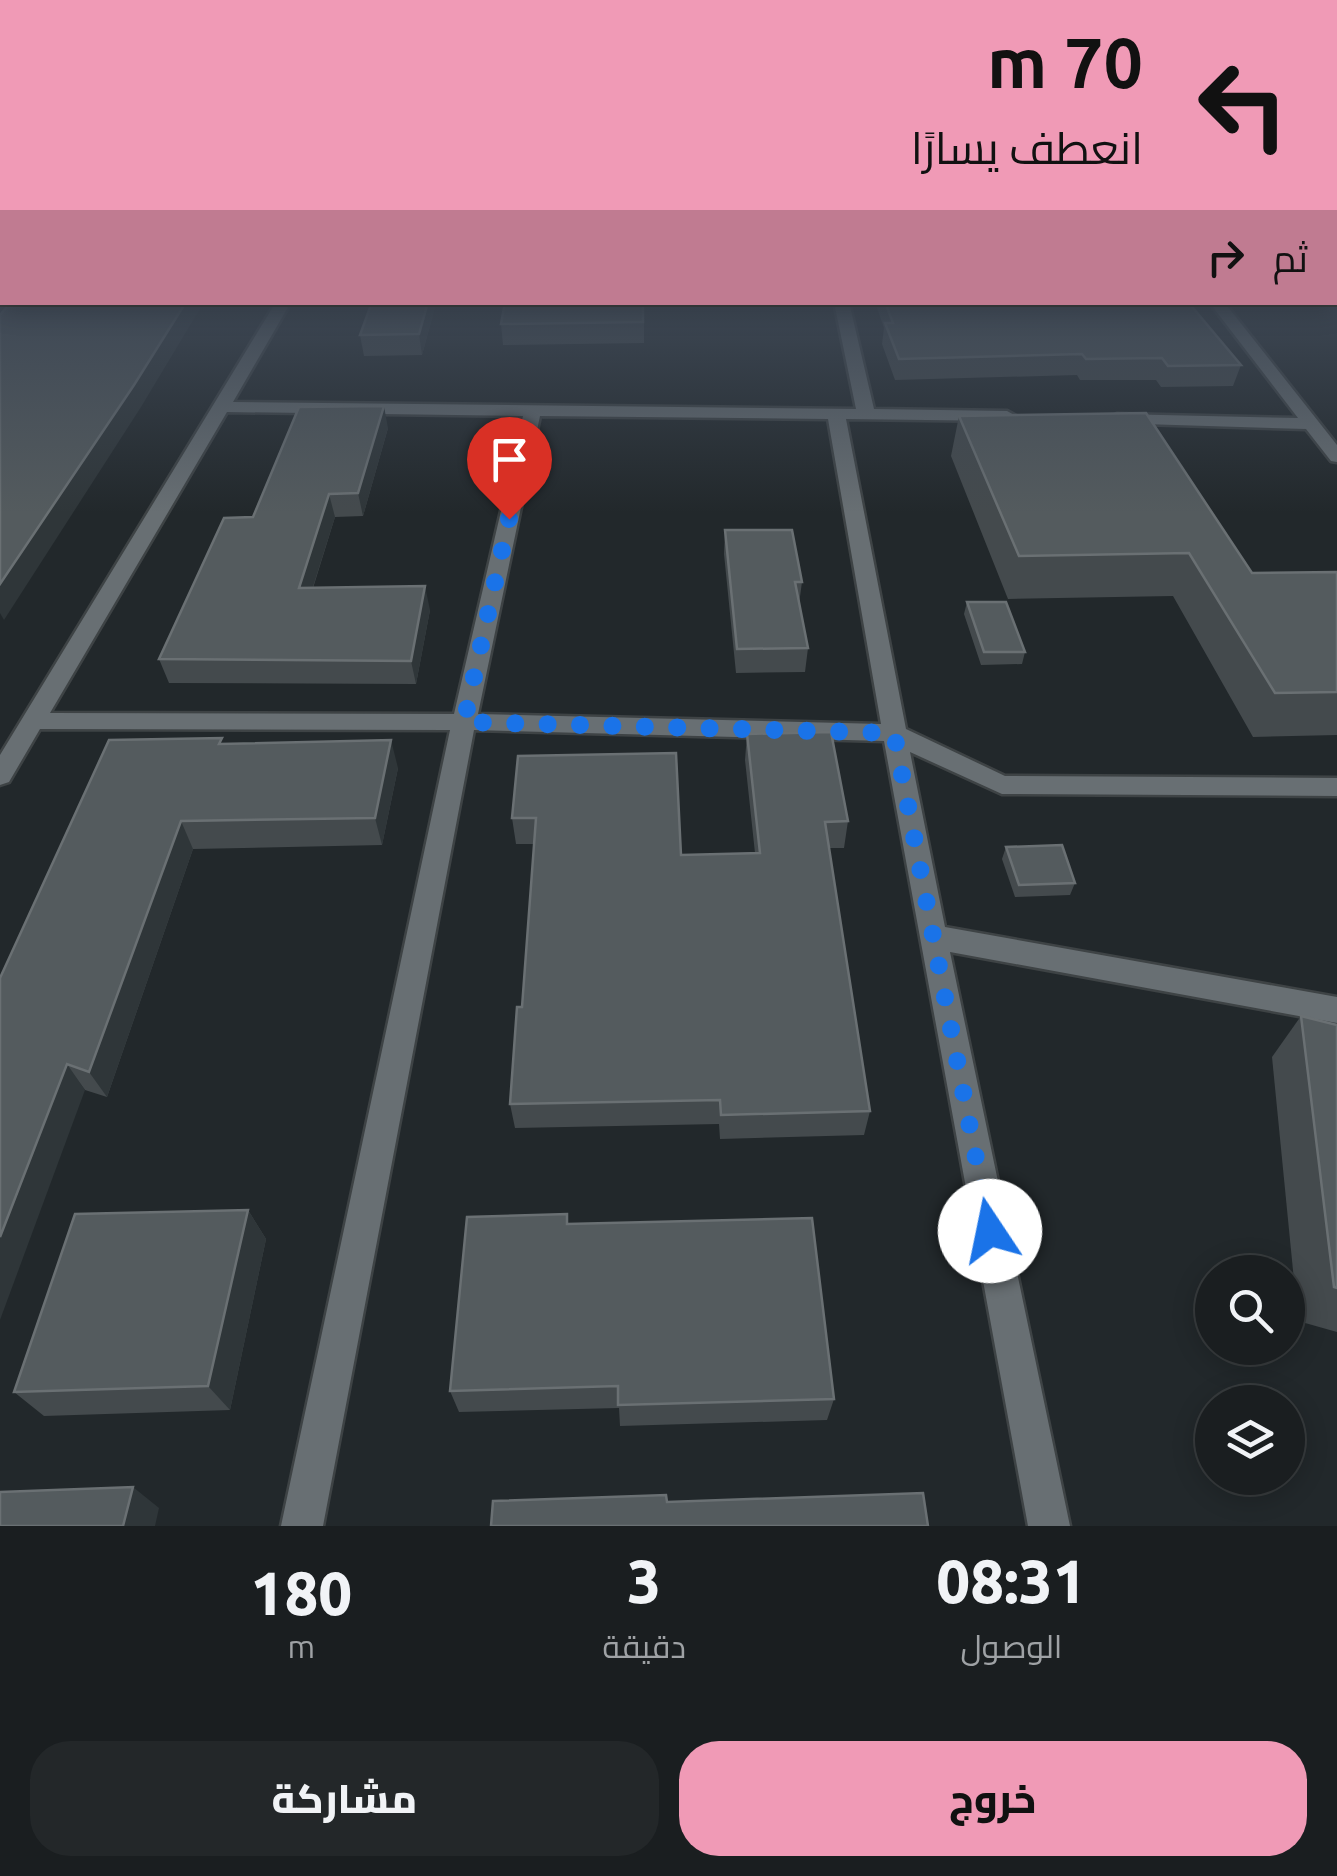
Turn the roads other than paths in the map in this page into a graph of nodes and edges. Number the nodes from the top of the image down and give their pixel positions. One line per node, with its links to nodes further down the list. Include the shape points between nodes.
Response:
1 (244, 370): 4 (street)
2 (857, 370): 7 (street)
3 (1270, 370): 10 (street)
4 (222, 407): 5 (street); 12 (street)
5 (534, 410): 6 (street); 13 (street)
6 (836, 413): 7 (street); 14 (street)
7 (866, 413): 8 (street)
8 (1021, 417)
9 (1098, 418): 10 (street)
10 (1312, 424): 11 (street)
11 (1337, 456)
12 (34, 721): 13 (street); 15 (street)
13 (464, 722): 14 (street); 19 (street)
14 (894, 733): 16 (street, via 1002,785); 17 (street)
15 (0, 776)
16 (1337, 787)
17 (932, 936): 18 (street); 20 (street)
18 (1337, 1010)
19 (302, 1526)
20 (1049, 1526)

